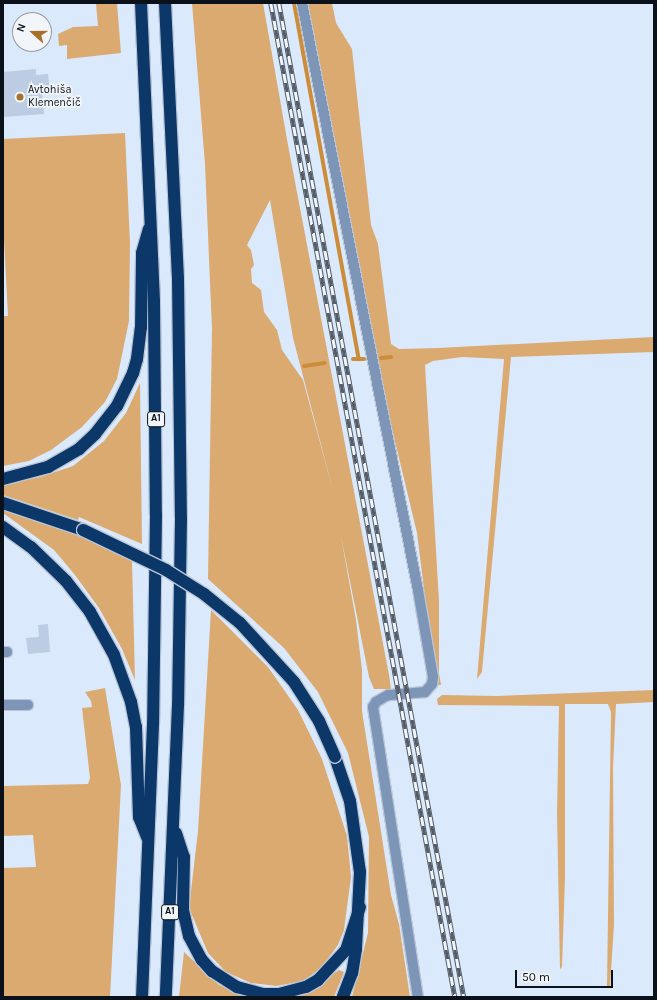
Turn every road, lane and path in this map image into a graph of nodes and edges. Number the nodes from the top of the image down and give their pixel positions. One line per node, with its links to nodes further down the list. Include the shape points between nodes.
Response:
1 (141, 3): 4 (highway, A1)
2 (165, 3): 10 (highway, A1, via 178,279 181,414 180,631)
3 (302, 3): 16 (street, via 433,672 432,684 425,692 381,698 376,702 373,711)
4 (152, 221): 5 (highway, via 142,253 141,328 137,358 131,378 117,406 95,434 79,449 48,467); 11 (highway, A1, via 156,523)
5 (3, 479)
6 (3, 503): 12 (highway, bridge, via 83,530 166,570 204,594 240,623 294,682 318,721 335,757 350,801 357,839)
7 (3, 527): 11 (highway, via 31,547 66,581 90,612 114,655 132,702 136,727 139,817)
8 (3, 705): 9 (street)
9 (28, 705)
10 (174, 826): 12 (highway, via 184,857 183,910 189,936 202,960 212,971 236,987 264,994 279,994 306,987 318,980 346,950); 14 (highway, A1)
11 (149, 842): 13 (highway, A1)
12 (360, 907): 15 (highway, via 352,973)
13 (142, 997)
14 (166, 997)
15 (343, 997)
16 (418, 997)

